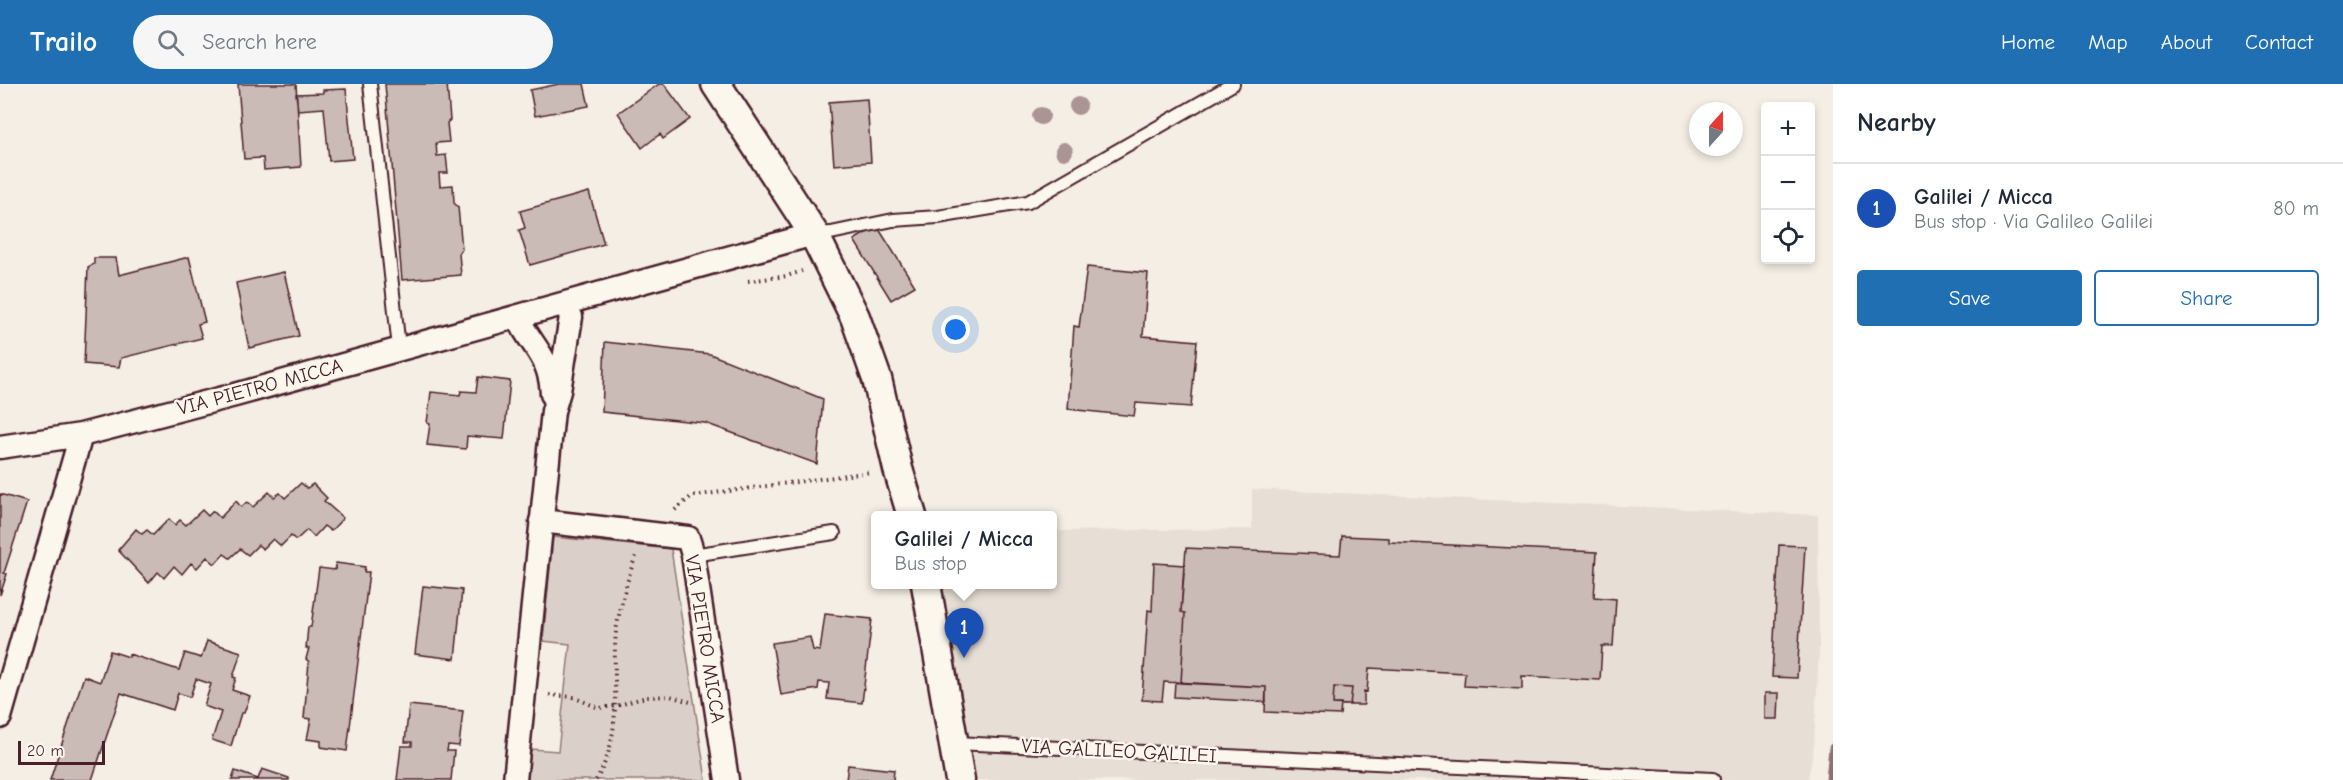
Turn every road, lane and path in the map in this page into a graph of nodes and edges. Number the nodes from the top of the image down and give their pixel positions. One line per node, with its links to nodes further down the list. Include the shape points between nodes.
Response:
1 (370, 84): 7 (lane)
2 (716, 84): 4 (street)
3 (1233, 84): 4 (lane, via 1028,202)
4 (814, 234): 5 (street, VIA PIETRO MICCA); 11 (street, via 855,316 877,379)
5 (567, 304): 6 (street, VIA PIETRO MICCA); 8 (street, via 571,317 560,391)
6 (518, 318): 7 (street, VIA PIETRO MICCA); 8 (street, via 548,364)
7 (399, 348): 9 (street, VIA PIETRO MICCA)
8 (553, 411): 13 (street)
9 (81, 435): 10 (street, VIA PIETRO MICCA); 21 (street)
10 (0, 447)
11 (898, 469): 12 (street); 14 (path, via 692,496)
12 (911, 511)
13 (541, 521): 14 (street, VIA PIETRO MICCA); 18 (street)
14 (649, 533): 16 (street, VIA PIETRO MICCA, via 688,538); 19 (path, via 634,559 616,631)
15 (834, 533): 16 (lane)
16 (693, 555): 20 (street, VIA PIETRO MICCA)
17 (927, 589): 22 (street)
18 (524, 693): 19 (path, via 573,697 599,708); 24 (street)
19 (616, 706): 20 (path, via 646,697 670,696); 25 (path, via 606,764)
20 (717, 712): 26 (street, VIA PIETRO MICCA)
21 (0, 717)
22 (955, 743): 23 (lane, VIA GALILEO GALILEI); 27 (street)
23 (1713, 778)
24 (515, 780)
25 (596, 780)
26 (727, 780)
27 (960, 780)

